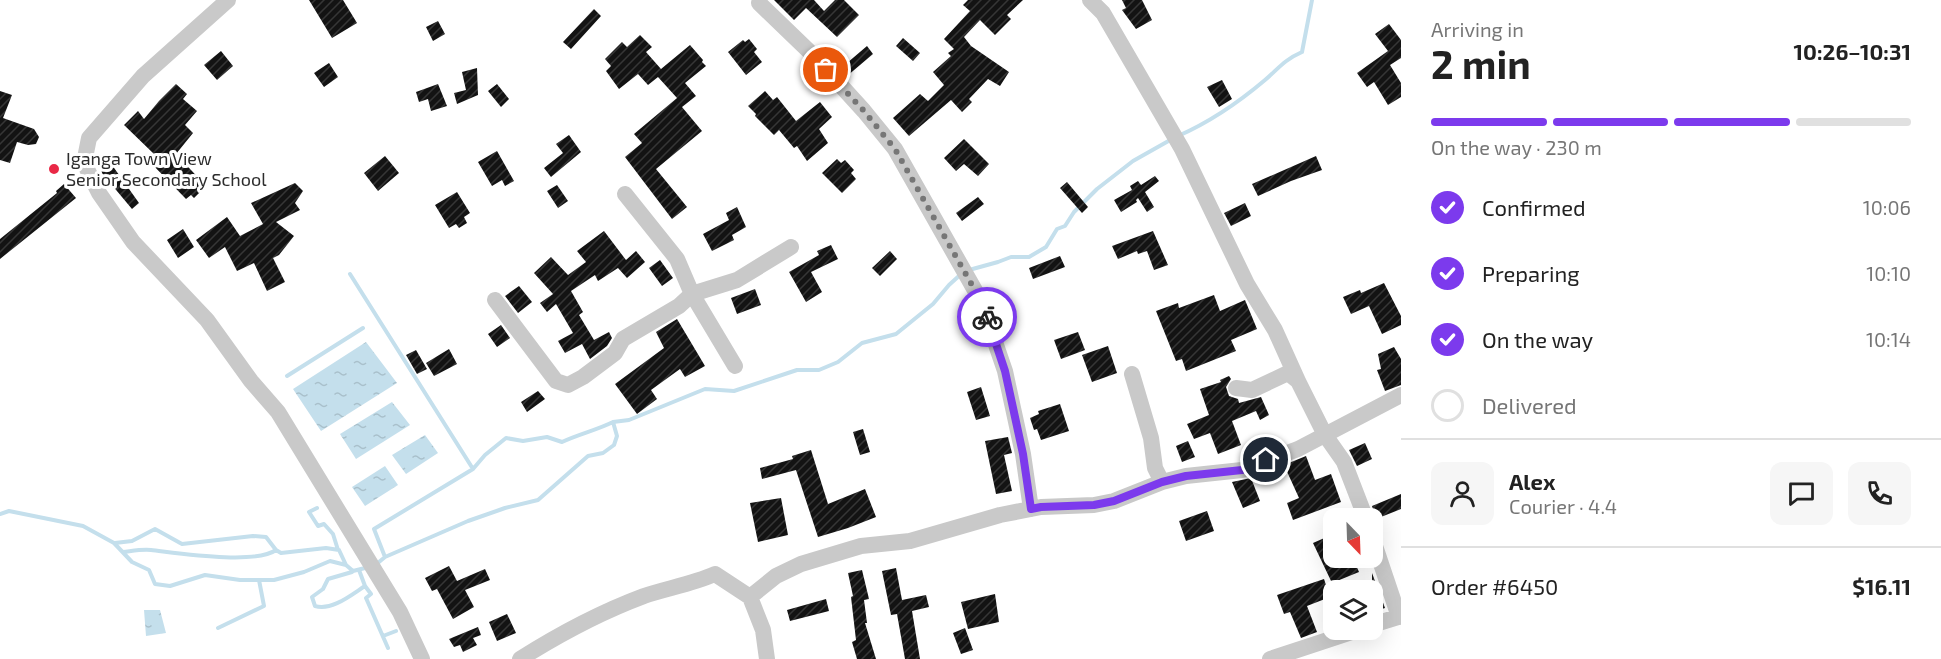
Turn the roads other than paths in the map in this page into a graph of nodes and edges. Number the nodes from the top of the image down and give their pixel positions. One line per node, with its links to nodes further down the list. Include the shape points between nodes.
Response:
1 (228, 0): 22 (street, via 143,76 88,138 84,163 99,193 133,242 207,320 278,412 400,612)
2 (1090, 0): 10 (street, via 1103,13 1180,145)
3 (759, 3): 16 (street, via 828,72 895,149 981,301 1005,371)
4 (625, 194): 6 (street, via 677,259)
5 (791, 247): 6 (street, via 737,280)
6 (692, 294): 7 (street, via 623,339 615,353 568,385 556,381); 8 (street)
7 (495, 300)
8 (735, 366)
9 (1132, 374): 14 (street)
10 (1298, 381): 11 (street, via 1288,374 1252,390); 13 (street)
11 (1236, 388)
12 (1401, 395): 13 (street)
13 (1325, 435): 14 (street, via 1242,470); 15 (street, via 1344,462)
14 (1162, 482): 16 (street, via 1114,501)
15 (1362, 508)
16 (1031, 509): 18 (street, via 910,541 861,546 801,564 776,576)
17 (1383, 568): 19 (street)
18 (750, 597): 23 (street, via 715,574 645,596 550,640); 24 (street, via 764,630)
19 (1400, 616): 20 (street)
20 (1383, 621)
21 (1328, 640): 25 (street)
22 (422, 659)
23 (520, 659)
24 (767, 659)
25 (1270, 659)

